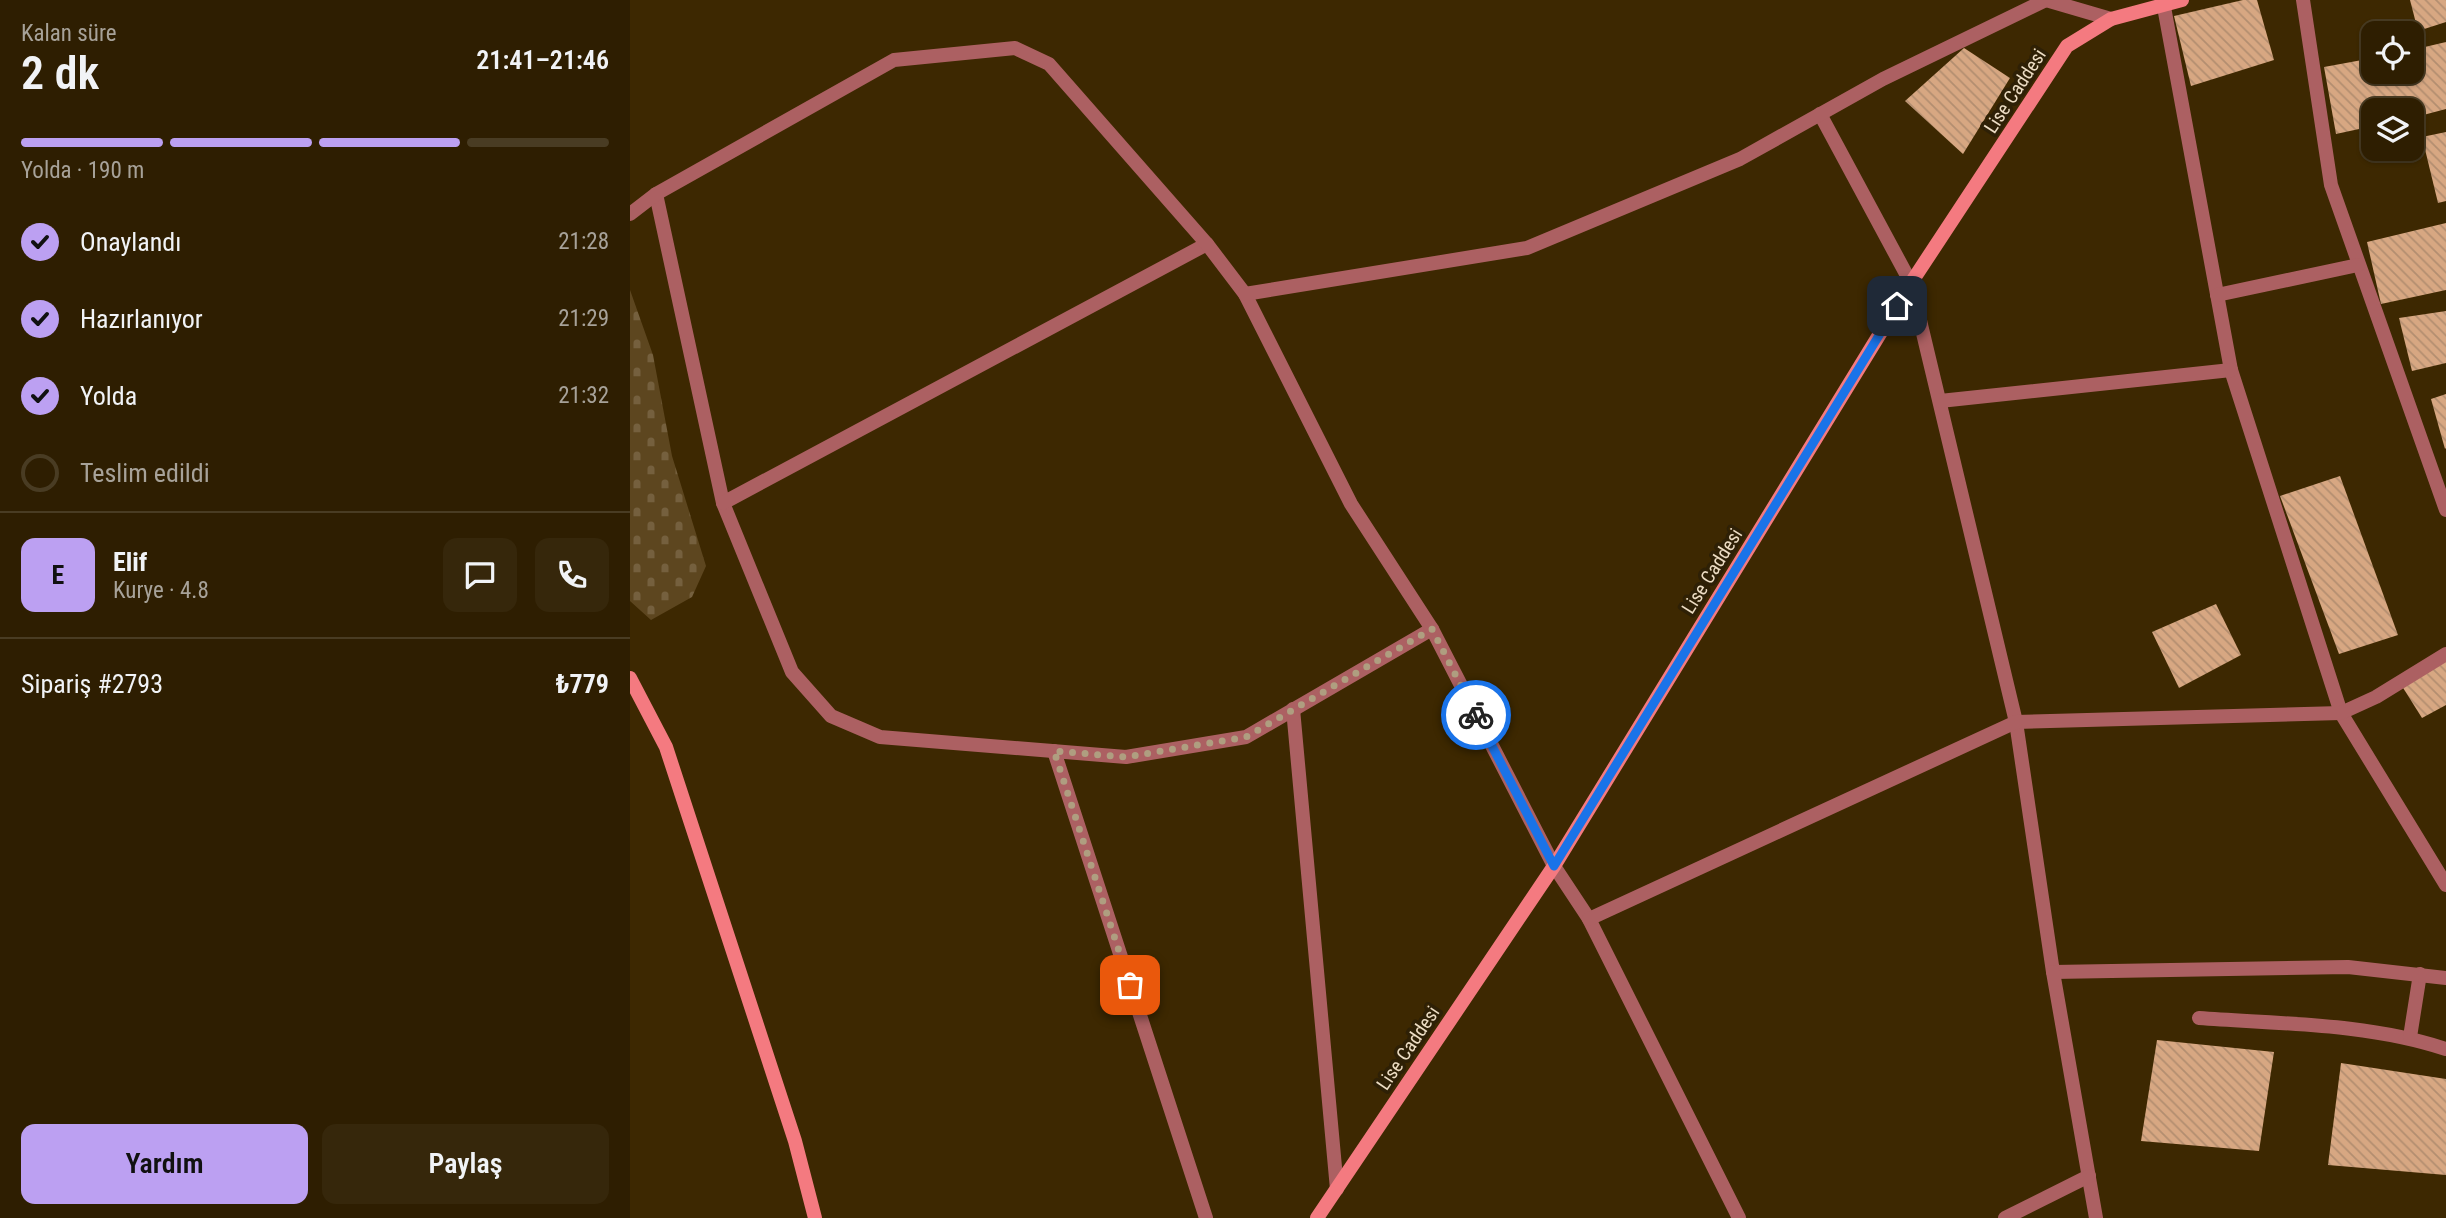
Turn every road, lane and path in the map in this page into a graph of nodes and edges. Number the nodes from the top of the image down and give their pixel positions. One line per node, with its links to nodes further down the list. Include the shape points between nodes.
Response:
1 (2046, 0): 5 (street); 6 (street)
2 (2182, 0): 4 (street, Lise Caddesi)
3 (2303, 0): 10 (street, via 2331,185)
4 (2164, 7): 5 (street, Lise Caddesi); 13 (street)
5 (2111, 19): 11 (street, Lise Caddesi, via 2067,47)
6 (1820, 114): 11 (street); 12 (street, via 1741,159 1527,248)
7 (656, 194): 8 (street); 9 (street, via 894,60 1014,48 1049,65); 16 (street)
8 (630, 214)
9 (1207, 244): 12 (street); 16 (street)
10 (2358, 265): 13 (street); 17 (street)
11 (1911, 283): 15 (street); 25 (street, Lise Caddesi)
12 (1245, 294): 18 (street, via 1351,503)
13 (2217, 295): 14 (street)
14 (2231, 370): 15 (street); 22 (street)
15 (1940, 401): 23 (street)
16 (723, 503): 24 (street, via 792,671 831,716 880,737)
17 (2446, 510)
18 (1432, 629): 21 (street); 25 (street)
19 (2446, 654): 22 (street)
20 (630, 678): 36 (street, via 666,747 795,1141)
21 (1293, 709): 24 (street, via 1246,737 1126,757); 35 (street)
22 (2341, 713): 23 (street); 26 (street)
23 (2016, 722): 27 (street); 28 (street)
24 (1054, 751): 37 (street)
25 (1554, 866): 27 (street); 35 (street, Lise Caddesi)
26 (2446, 884)
27 (1589, 919): 39 (street)
28 (2053, 972): 29 (street, via 2348,967); 34 (street)
29 (2420, 974): 30 (street); 32 (street)
30 (2446, 978)
31 (2199, 1018): 32 (street)
32 (2410, 1037): 33 (street)
33 (2446, 1049)
34 (2089, 1176): 40 (street); 41 (street)
35 (1337, 1189): 38 (street, Lise Caddesi)
36 (815, 1218)
37 (1206, 1218)
38 (1317, 1218)
39 (1739, 1218)
40 (2005, 1218)
41 (2096, 1218)

